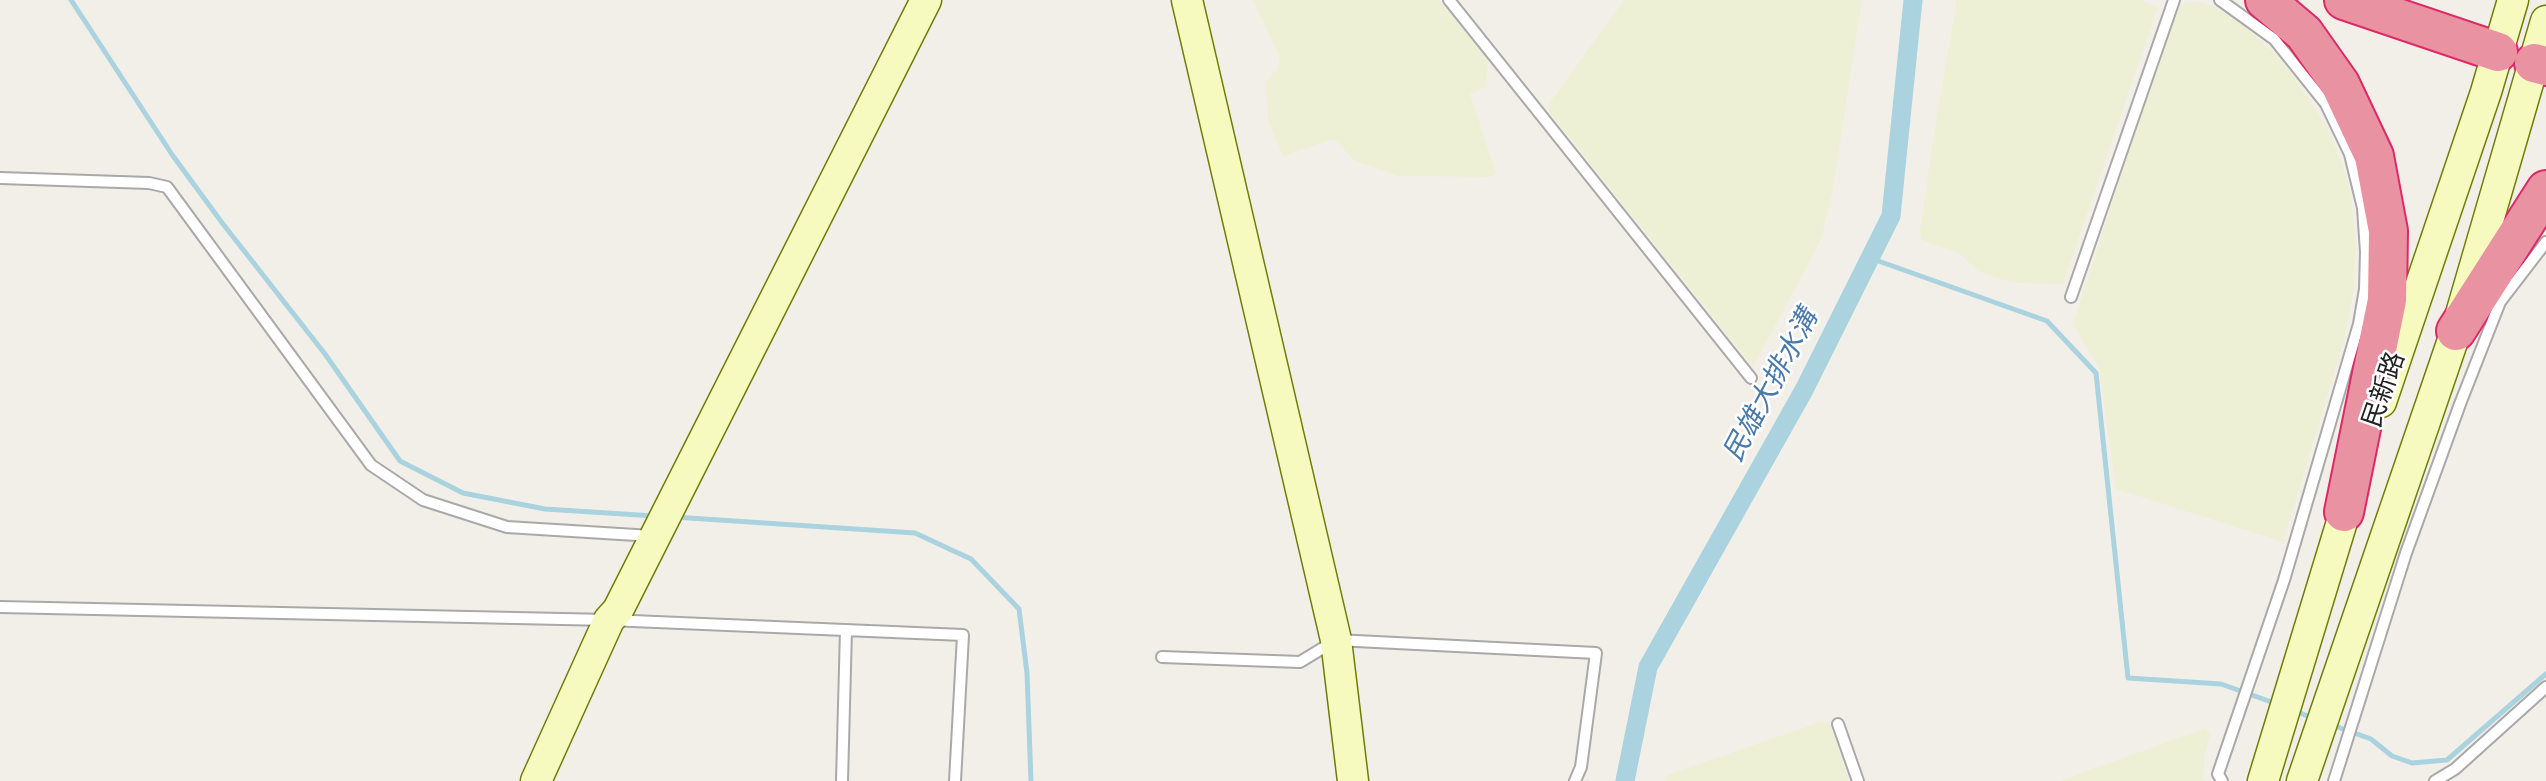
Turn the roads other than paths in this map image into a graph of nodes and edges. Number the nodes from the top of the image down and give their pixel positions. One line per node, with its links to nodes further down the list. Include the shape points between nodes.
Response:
1 (926, 0): 19 (main road)
2 (1187, 0): 23 (main road)
3 (1449, 0): 17 (lane)
4 (2174, 0): 15 (lane)
5 (2220, 0): 33 (lane, via 2274,40 2326,104 2350,154 2363,208 2366,252 2359,324 2284,580 2218,774)
6 (2265, 0): 18 (highway, via 2304,33 2340,84 2374,156 2388,231 2387,300)
7 (2344, 0): 10 (highway)
8 (2513, 0): 10 (main road, 民新路)
9 (2546, 21): 11 (main road, 民新路)
10 (2498, 52): 11 (main road); 18 (main road, 民新路)
11 (2540, 65): 16 (main road, 民新路)
12 (0, 178): 19 (lane, via 167,187 371,465 423,500 507,527)
13 (2546, 190): 16 (highway)
14 (2546, 242): 36 (lane, via 2500,302 2406,553)
15 (2071, 298)
16 (2456, 331): 35 (main road, 民新路)
17 (1751, 378)
18 (2344, 512): 34 (main road, 民新路)
19 (661, 523): 21 (main road)
20 (0, 607): 21 (lane)
21 (609, 620): 22 (lane); 27 (main road)
22 (846, 630): 28 (lane); 29 (lane, via 963,635)
23 (1336, 640): 24 (lane, via 1300,662); 30 (main road); 31 (lane, via 1595,653 1581,767)
24 (1162, 657)
25 (2546, 687): 37 (lane, via 2455,769)
26 (1838, 724): 32 (lane)
27 (536, 781)
28 (842, 781)
29 (955, 781)
30 (1353, 781)
31 (1575, 781)
32 (1858, 781)
33 (2222, 781)
34 (2263, 781)
35 (2302, 781)
36 (2334, 781)
37 (2435, 781)

